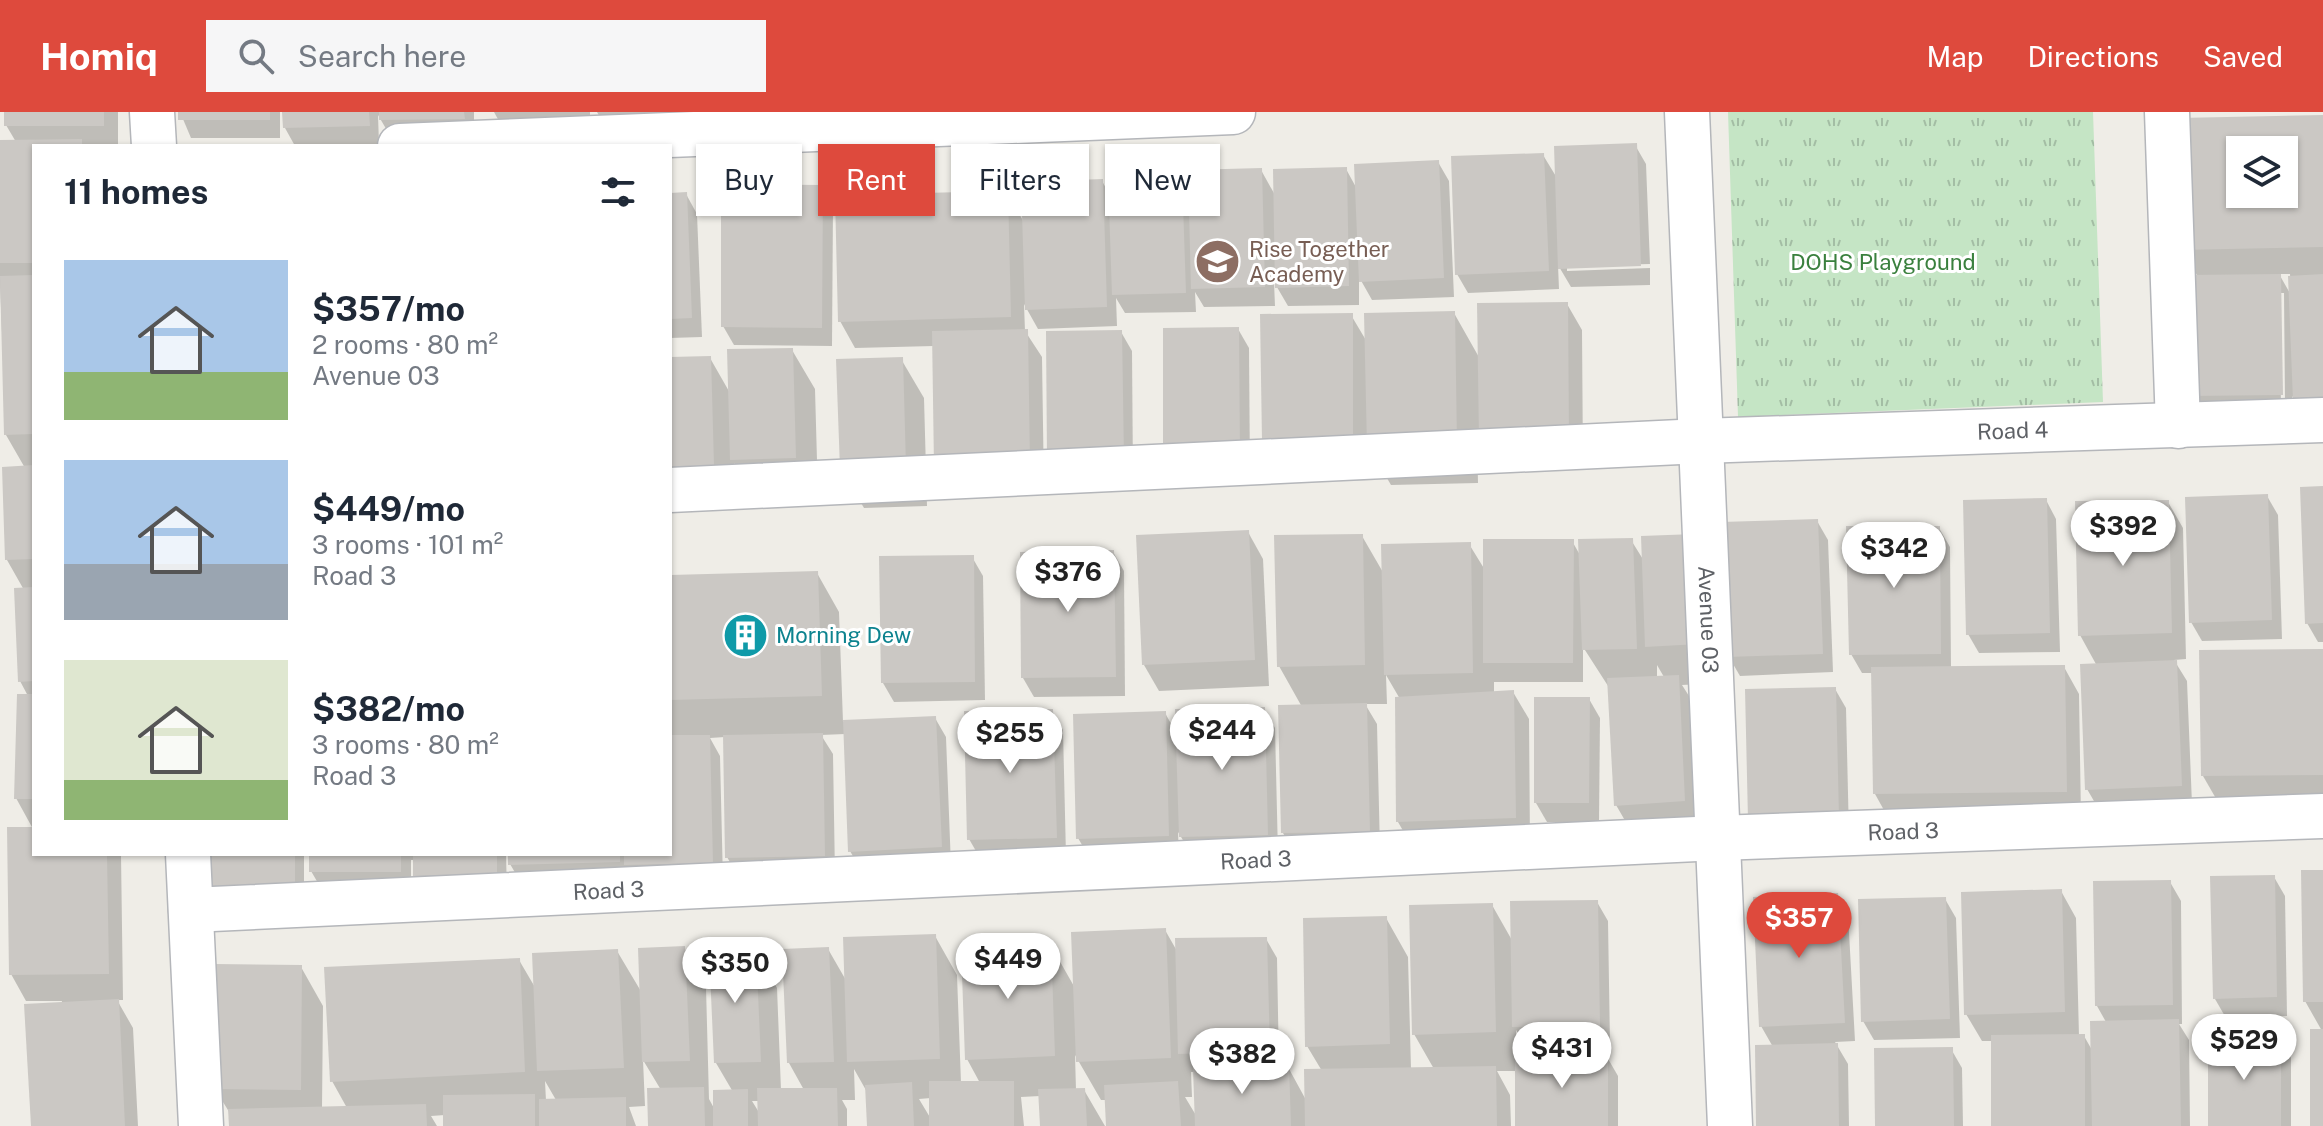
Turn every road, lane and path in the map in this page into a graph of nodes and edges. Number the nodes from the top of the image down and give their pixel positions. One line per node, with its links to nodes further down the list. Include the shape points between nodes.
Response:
1 (152, 112): 5 (street)
2 (1233, 112): 6 (street)
3 (1687, 112): 9 (street, Avenue 03)
4 (2167, 112): 8 (street)
5 (154, 144)
6 (449, 144)
7 (2323, 420): 8 (street, Road 4)
8 (2178, 426): 9 (street, Road 4)
9 (1701, 441): 10 (street, Road 4); 12 (street, Avenue 03)
10 (672, 490)
11 (2323, 816): 12 (street, Road 3)
12 (1718, 838): 14 (street, Road 3); 16 (street, Avenue 03)
13 (188, 856): 14 (street)
14 (191, 910): 15 (street)
15 (201, 1126)
16 (1730, 1126)

